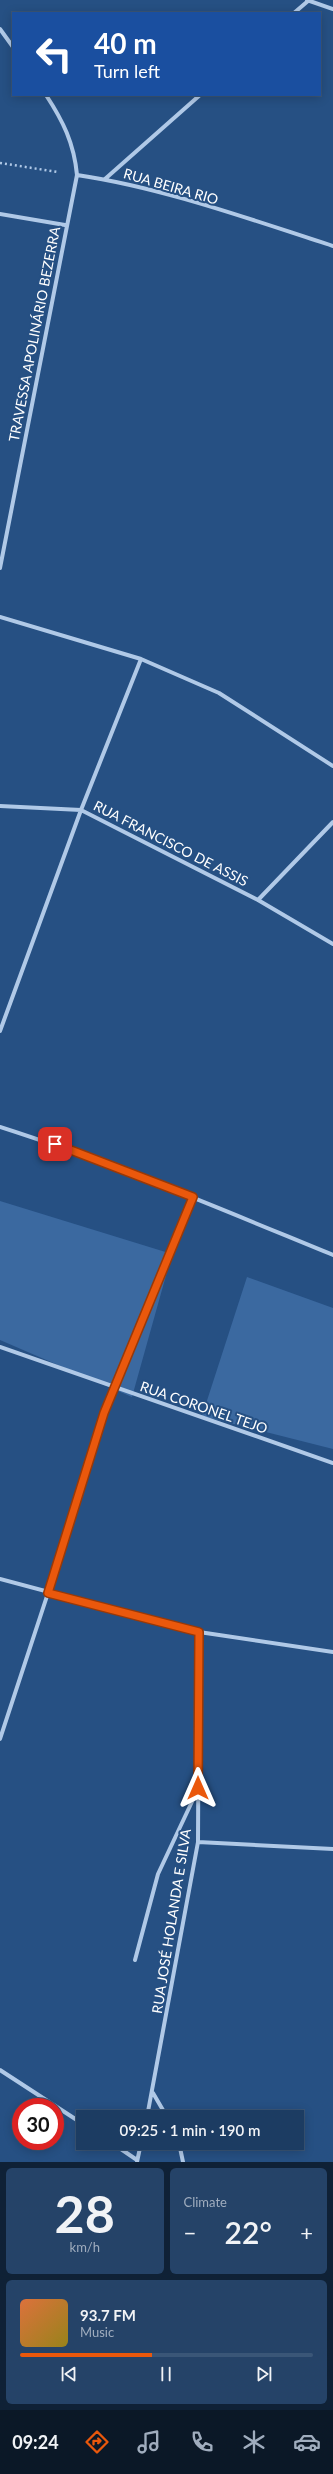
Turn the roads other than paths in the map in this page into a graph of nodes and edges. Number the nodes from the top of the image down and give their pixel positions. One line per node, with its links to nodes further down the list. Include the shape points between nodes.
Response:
1 (308, 0): 2 (street); 3 (street)
2 (333, 9)
3 (295, 12)
4 (0, 29): 5 (street)
5 (12, 46)
6 (47, 96): 8 (street, TRAVESSA APOLINÁRIO BEZERRA, via 67,131 75,155)
7 (199, 96): 9 (street)
8 (77, 175): 9 (street, RUA BEIRA RIO); 11 (street, TRAVESSA APOLINÁRIO BEZERRA)
9 (105, 179): 12 (street, RUA BEIRA RIO, via 179,198)
10 (0, 214): 11 (street)
11 (65, 225): 13 (street, TRAVESSA APOLINÁRIO BEZERRA)
12 (333, 246)
13 (0, 568)
14 (0, 617): 15 (street)
15 (141, 660): 16 (street, via 219,693); 18 (street)
16 (333, 766)
17 (0, 806): 18 (street, RUA FRANCISCO DE ASSIS)
18 (81, 810): 20 (street, RUA FRANCISCO DE ASSIS); 22 (street)
19 (333, 822): 20 (street)
20 (258, 900): 21 (street, RUA FRANCISCO DE ASSIS)
21 (333, 944)
22 (0, 1031)
23 (0, 1127): 24 (street, via 55,1144)
24 (193, 1197): 25 (street); 27 (street)
25 (333, 1255)
26 (0, 1347): 27 (street, RUA CORONEL TEJO)
27 (113, 1387): 28 (street, RUA CORONEL TEJO); 30 (street, via 94,1439)
28 (333, 1463)
29 (0, 1579): 30 (street)
30 (48, 1593): 31 (street); 33 (street)
31 (199, 1632): 32 (street); 34 (street, RUA JOSÉ HOLANDA E SILVA)
32 (333, 1652)
33 (0, 1739)
34 (198, 1788): 35 (street, RUA JOSÉ HOLANDA E SILVA); 37 (street, via 158,1874)
35 (198, 1842): 36 (street); 39 (street, RUA JOSÉ HOLANDA E SILVA)
36 (333, 1849)
37 (135, 1960)
38 (0, 2070): 42 (street)
39 (153, 2093): 40 (street, RUA JOSÉ HOLANDA E SILVA); 41 (street)
40 (149, 2110)
41 (163, 2110)
42 (76, 2119)
43 (122, 2150): 46 (street)
44 (139, 2150): 46 (street)
45 (181, 2150): 47 (street)
46 (137, 2161)
47 (183, 2162)

